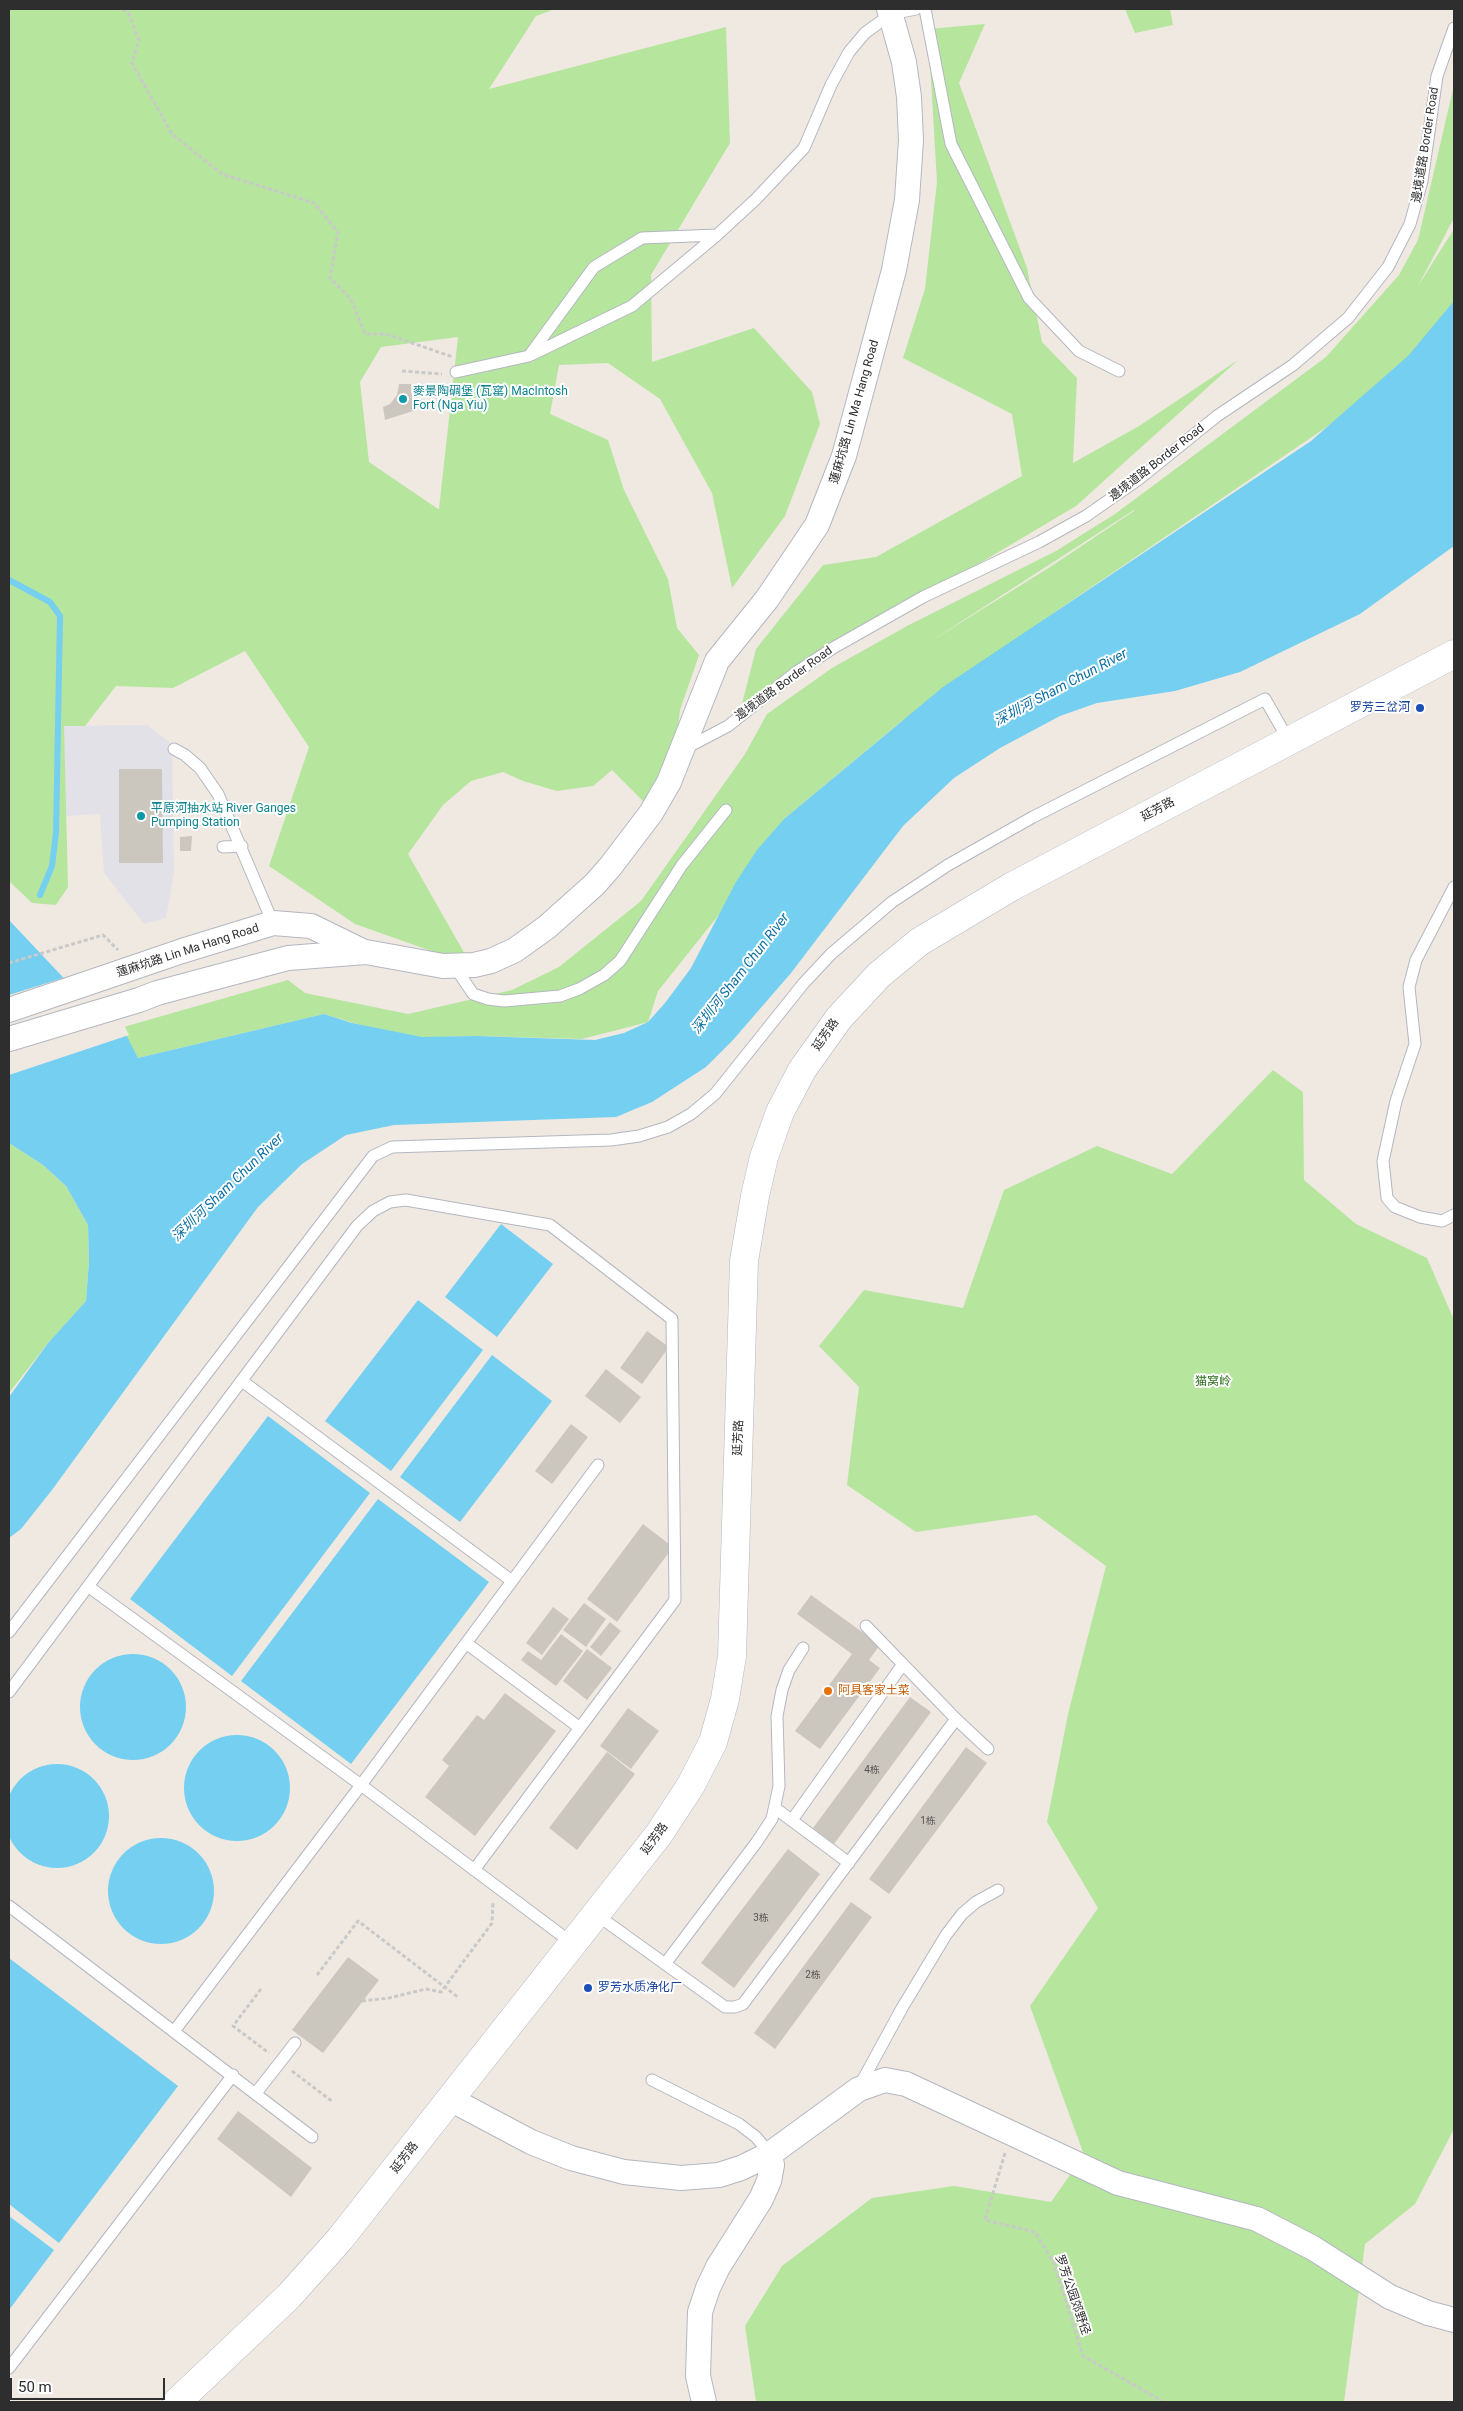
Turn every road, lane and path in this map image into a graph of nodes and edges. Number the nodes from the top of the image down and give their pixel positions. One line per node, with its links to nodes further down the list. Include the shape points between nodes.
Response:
1 (123, 9): 10 (path, via 129,14 139,40 132,63 172,134 222,174 314,203 338,232 330,278 351,299 364,334 386,334 450,356)
2 (916, 9): 4 (lane)
3 (925, 9): 9 (lane, via 951,144 1029,298 1079,351)
4 (890, 11): 6 (lane, via 849,52 804,148); 14 (street, 蓮麻坑路 Lin Ma Hang Road, via 904,62 909,97 911,140 907,200 894,270 854,421 832,491 817,525 767,599 717,662)
5 (1454, 28): 14 (lane, 邊境道路 Border Road, via 1437,76 1422,181 1410,224 1388,267 1348,318 1300,360 1217,416 1139,479 1086,516 923,597 840,643 795,673 728,726)
6 (717, 235): 7 (lane, via 632,306); 7 (lane, via 642,238 594,267)
7 (529, 356): 10 (lane)
8 (402, 371): 10 (path, via 436,375)
9 (1119, 371)
10 (456, 372)
11 (1454, 654): 12 (main road, 延芳路)
12 (1289, 741): 32 (lane, via 1265,699 1033,817 948,865 892,902 838,947 803,984 715,1094 668,1127 611,1140 392,1146 373,1156); 48 (main road, 延芳路, via 1011,887 919,942 880,975 839,1018 802,1070 780,1112 764,1157 744,1262 732,1656 725,1699 713,1742 691,1785 659,1834)
13 (174, 749): 16 (lane, via 200,768 218,794)
14 (683, 750): 22 (street, 蓮麻坑路 Lin Ma Hang Road, via 651,813 594,885 547,927 515,950 491,961)
15 (726, 810): 22 (lane, via 682,865 620,961 579,990 560,996 504,1001 488,999 473,994)
16 (242, 846): 17 (lane); 19 (lane)
17 (223, 847)
18 (1454, 887): 26 (lane, via 1416,960 1409,987 1415,1044 1396,1101 1383,1161 1387,1198 1395,1207 1442,1221)
19 (274, 923): 20 (street, 蓮麻坑路 Lin Ma Hang Road, via 311,926); 23 (street, 蓮麻坑路 Lin Ma Hang Road)
20 (366, 952): 22 (street, 蓮麻坑路 Lin Ma Hang Road); 25 (street, 蓮麻坑路 Lin Ma Hang Road, via 288,958 162,991)
21 (9, 963): 23 (path, via 103,935)
22 (455, 967)
23 (132, 969): 24 (street, 蓮麻坑路 Lin Ma Hang Road)
24 (9, 1010)
25 (9, 1039)
26 (1454, 1215)
27 (242, 1381): 29 (lane); 30 (lane); 38 (lane, via 357,1226 373,1211 390,1202 427,1202 550,1225 672,1319 675,1600)
28 (598, 1465): 29 (lane)
29 (512, 1581): 33 (lane)
30 (89, 1587): 36 (lane); 40 (lane)
31 (866, 1626): 35 (lane)
32 (9, 1632)
33 (466, 1643): 38 (lane); 40 (lane)
34 (803, 1648): 41 (lane, via 789,1670 780,1699 779,1786)
35 (903, 1664): 37 (lane); 42 (lane)
36 (9, 1692)
37 (956, 1719): 39 (lane); 43 (lane)
38 (580, 1728): 44 (lane)
39 (988, 1749)
40 (361, 1785): 44 (lane); 55 (lane)
41 (775, 1808): 42 (lane); 50 (lane, via 772,1819 756,1843)
42 (792, 1820): 43 (lane)
43 (849, 1863): 50 (lane, via 743,2004 725,2007)
44 (474, 1870): 45 (lane)
45 (494, 1884): 49 (lane); 52 (path, via 492,1924)
46 (998, 1890): 59 (lane, via 962,1914 946,1935)
47 (9, 1906): 55 (lane)
48 (597, 1915): 49 (main road, 延芳路); 50 (lane)
49 (574, 1944): 61 (main road, 延芳路)
50 (665, 1964)
51 (317, 1975): 52 (path, via 358,1921)
52 (444, 1987): 53 (path); 54 (path, via 441,1992 426,1989)
53 (459, 1998)
54 (362, 2002)
55 (175, 2030): 57 (lane)
56 (296, 2043): 60 (lane)
57 (233, 2075): 60 (lane); 66 (lane)
58 (652, 2080): 64 (lane, via 739,2124)
59 (859, 2089): 62 (street, via 885,2080 906,2084); 64 (street)
60 (256, 2093): 63 (lane)
61 (450, 2099): 64 (street, via 530,2142 571,2158 624,2172 681,2178 719,2175); 67 (main road, 延芳路, via 340,2239 289,2296)
62 (1011, 2133): 65 (street, via 1118,2183 1257,2219 1313,2248 1390,2297); 69 (path, 罗芳公园郊野径, via 985,2220 1034,2232 1054,2263 1083,2356)
63 (312, 2136)
64 (770, 2154): 68 (street, via 769,2180 761,2199 718,2267 700,2312 698,2376)
65 (1454, 2320)
66 (9, 2368)
67 (177, 2402)
68 (704, 2402)
69 (1164, 2402)

